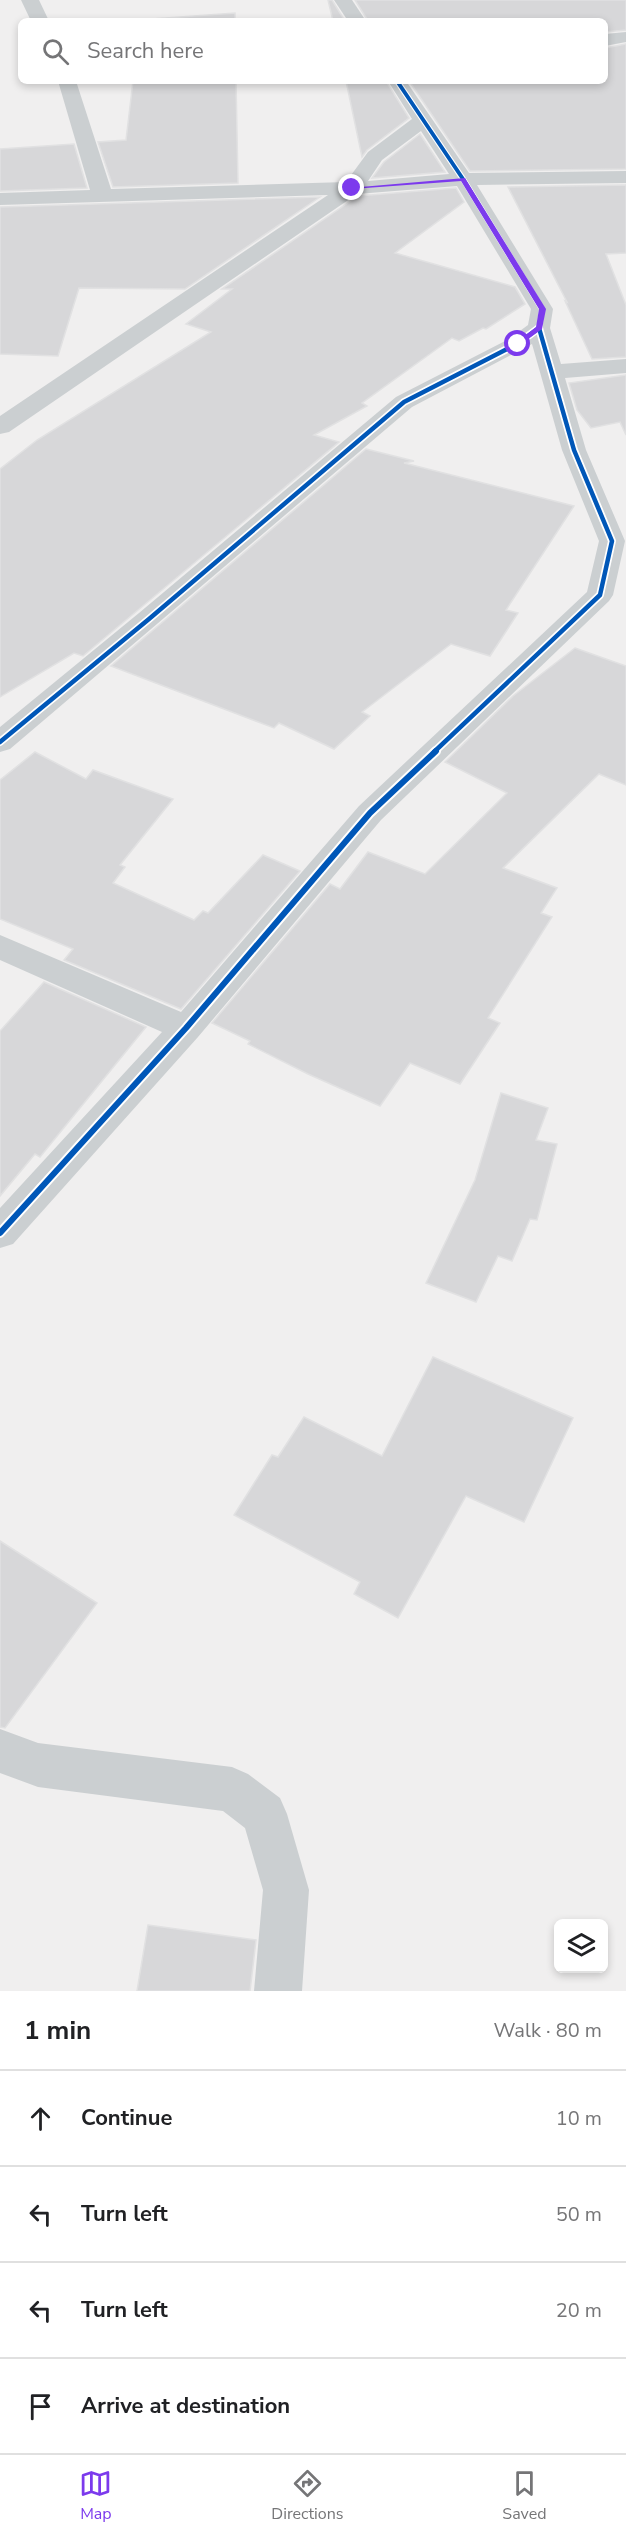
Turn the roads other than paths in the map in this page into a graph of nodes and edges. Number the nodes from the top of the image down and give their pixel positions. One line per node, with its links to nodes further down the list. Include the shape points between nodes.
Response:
1 (30, 0): 3 (street)
2 (343, 0): 4 (street)
3 (39, 18)
4 (355, 18)
5 (626, 37): 6 (street)
6 (608, 40)
7 (68, 84): 13 (street)
8 (399, 84): 9 (street)
9 (423, 120): 11 (street); 12 (street, via 375,156)
10 (626, 177): 11 (street)
11 (463, 179): 12 (street); 15 (street, via 542,309)
12 (352, 188): 13 (street); 18 (street)
13 (102, 195): 14 (street)
14 (0, 199)
15 (539, 328): 17 (street); 19 (street, via 518,344 404,402)
16 (626, 366): 17 (street)
17 (552, 372): 21 (street, via 574,450 612,541 600,595 370,813)
18 (0, 427)
19 (0, 742)
20 (0, 947): 21 (street)
21 (186, 1028): 22 (street)
22 (0, 1233)
23 (0, 1751): 24 (street, via 38,1765 232,1790 264,1814 286,1890)
24 (278, 1991)

